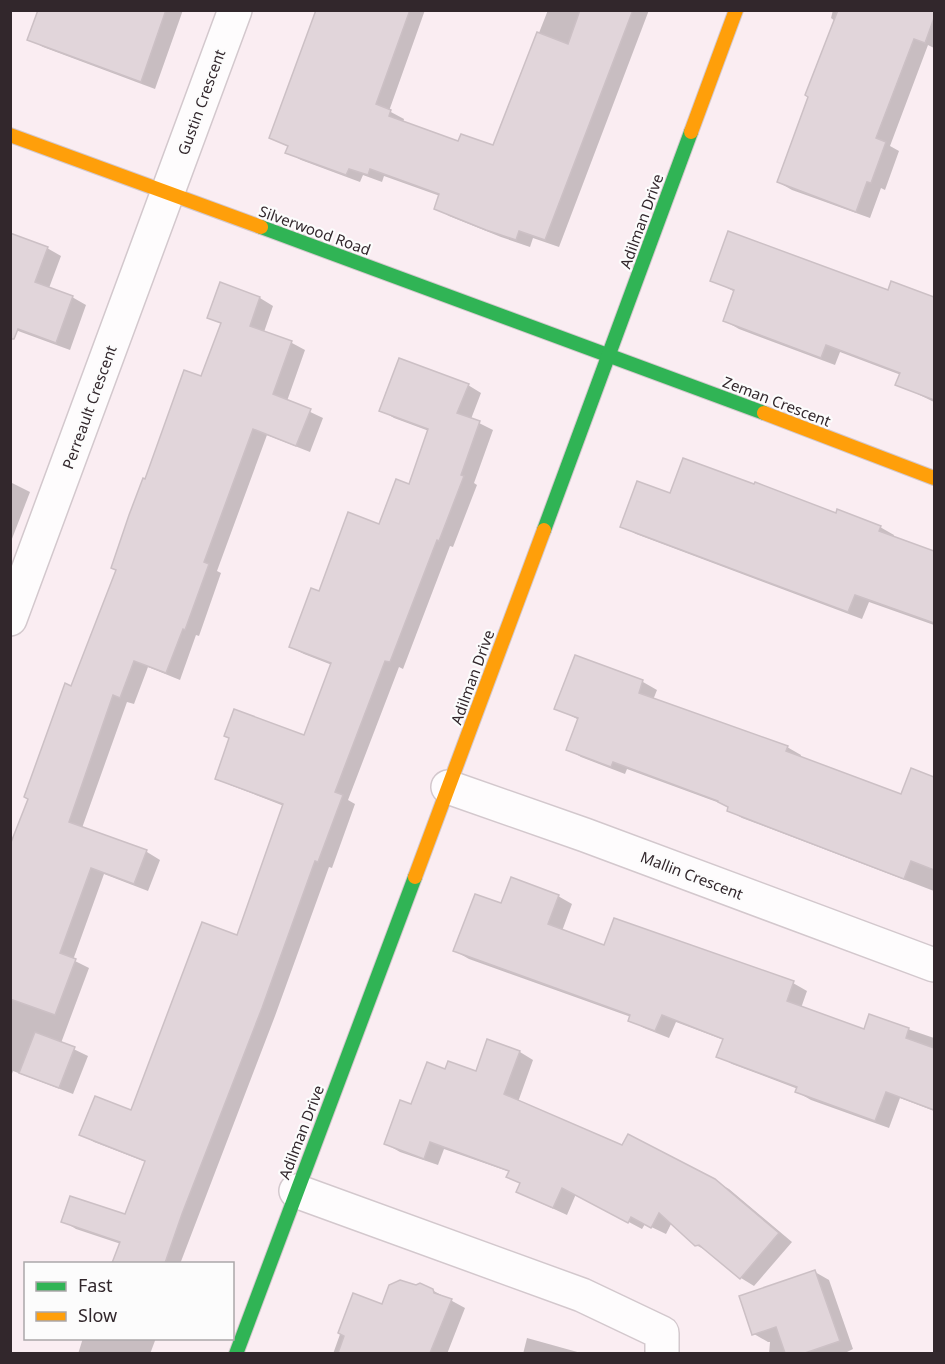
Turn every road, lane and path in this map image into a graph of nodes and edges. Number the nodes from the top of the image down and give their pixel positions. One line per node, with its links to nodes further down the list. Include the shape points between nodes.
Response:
1 (235, 10): 4 (street, Gustin Crescent)
2 (736, 10): 5 (street, Adilman Drive)
3 (10, 135): 4 (street, Silverwood Road)
4 (167, 194): 5 (street, Silverwood Road); 7 (street, Perreault Crescent)
5 (608, 357): 6 (street, Zeman Crescent); 8 (street, Adilman Drive)
6 (934, 478)
7 (10, 619)
8 (448, 787): 9 (street, Mallin Crescent); 10 (street, Adilman Drive)
9 (934, 965)
10 (296, 1191): 11 (street, Adilman Drive); 12 (street, via 582,1295 662,1334)
11 (236, 1353)
12 (662, 1353)

